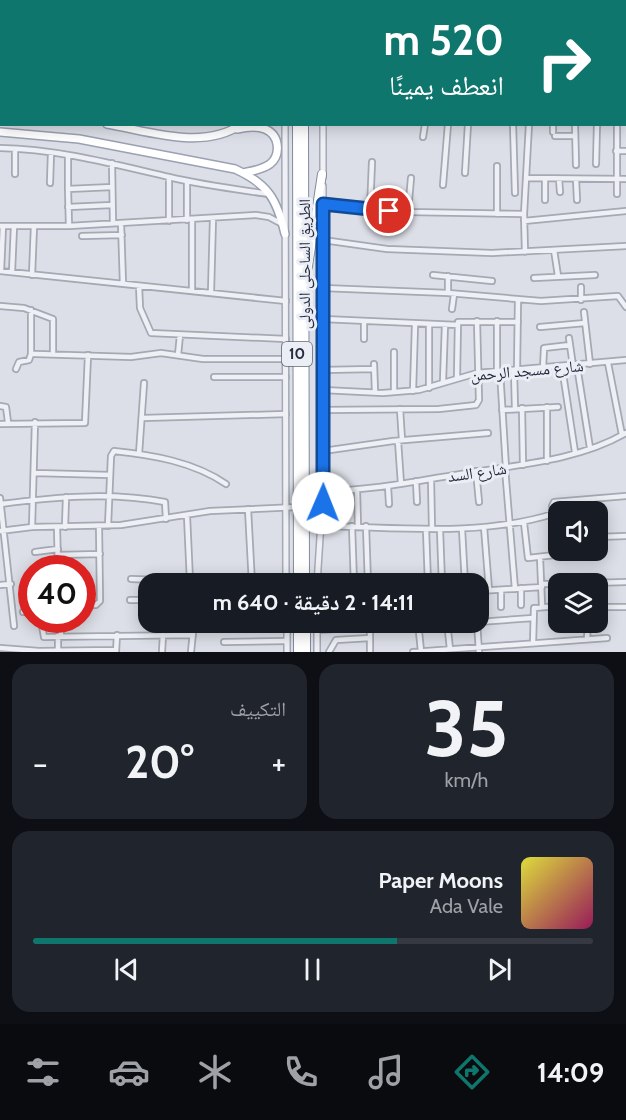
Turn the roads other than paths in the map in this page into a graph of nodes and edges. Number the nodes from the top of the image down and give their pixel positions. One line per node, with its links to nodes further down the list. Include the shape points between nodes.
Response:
1 (118, 126): 16 (main road, via 199,139)
2 (239, 126): 16 (main road)
3 (285, 126): 73 (street)
4 (297, 126): 193 (highway, الطريق الساحلى الدولى / 10)
5 (304, 126): 88 (highway, الطريق الساحلى الدولى / 10)
6 (323, 126): 34 (street)
7 (425, 126): 19 (street)
8 (448, 126): 45 (street)
9 (468, 126): 32 (street)
10 (513, 126): 49 (street)
11 (530, 126): 37 (street)
12 (554, 126): 18 (street, via 554,134)
13 (575, 126): 18 (street)
14 (597, 126): 28 (street)
15 (617, 126): 22 (street)
16 (231, 131): 31 (main road, via 248,127 266,129 277,144 270,164)
17 (0, 132): 31 (main road, via 80,139 220,165)
18 (575, 136): 29 (street)
19 (423, 137)
20 (0, 148): 21 (street)
21 (15, 149): 24 (street); 33 (street)
22 (616, 151): 23 (street); 41 (street)
23 (626, 151)
24 (51, 153): 25 (street); 44 (street)
25 (68, 155): 26 (street); 47 (street)
26 (112, 162): 35 (street); 46 (street)
27 (372, 162): 57 (street)
28 (596, 164)
29 (576, 165)
30 (497, 166): 60 (street)
31 (243, 173): 50 (main road)
32 (465, 173)
33 (15, 174)
34 (322, 174): 54 (street); 88 (highway, via 312,254)
35 (169, 177): 43 (street); 64 (street)
36 (411, 178): 59 (street)
37 (526, 178): 38 (street); 61 (street)
38 (545, 179): 39 (street); 52 (street)
39 (560, 179): 40 (street); 48 (street)
40 (576, 179): 41 (street); 53 (street)
41 (616, 179): 42 (street); 51 (street)
42 (626, 179)
43 (187, 181): 50 (street); 63 (street)
44 (50, 183)
45 (443, 185)
46 (112, 187): 47 (street); 55 (street)
47 (68, 189): 56 (street)
48 (560, 192)
49 (515, 193)
50 (271, 194): 68 (main road)
51 (617, 194)
52 (545, 200)
53 (576, 200)
54 (323, 204): 57 (street); 76 (street)
55 (112, 205): 56 (street); 66 (street)
56 (68, 207): 72 (street)
57 (370, 209): 59 (street)
58 (626, 211): 65 (street)
59 (408, 212): 60 (street)
60 (497, 214): 61 (street)
61 (524, 214): 65 (street)
62 (213, 218): 63 (street); 68 (street, via 261,216); 95 (street)
63 (189, 220): 64 (street); 94 (street)
64 (169, 221): 67 (street)
65 (524, 221): 79 (street)
66 (112, 223): 67 (street); 72 (street)
67 (121, 223): 74 (street)
68 (282, 224): 73 (main road)
69 (1, 226): 70 (street); 80 (street)
70 (14, 226): 71 (street); 81 (street)
71 (34, 226): 72 (street); 83 (street)
72 (69, 226)
73 (285, 234): 100 (street)
74 (122, 235): 75 (street); 90 (street)
75 (82, 236)
76 (324, 240): 79 (street, via 399,250); 93 (street)
77 (626, 246): 78 (street)
78 (554, 250): 79 (street); 86 (street)
79 (525, 252)
80 (0, 271): 81 (street)
81 (12, 273): 83 (street)
82 (433, 274): 85 (street)
83 (32, 275): 90 (street)
84 (595, 275): 86 (street)
85 (448, 276): 89 (street); 96 (street)
86 (558, 276): 87 (street)
87 (534, 278)
88 (304, 280): 223 (highway, الطريق الساحلى الدولى / 10)
89 (492, 281)
90 (123, 284): 91 (street)
91 (139, 286): 94 (street); 117 (street, via 140,308 150,332)
92 (581, 287): 99 (street)
93 (323, 288): 96 (street); 106 (street)
94 (192, 291): 95 (street)
95 (211, 292): 100 (street)
96 (447, 293): 97 (street)
97 (454, 294): 98 (street); 103 (street)
98 (518, 300): 99 (street); 109 (street)
99 (581, 300): 102 (street, via 618,296)
100 (286, 301): 119 (street)
101 (0, 306): 104 (street)
102 (626, 308)
103 (452, 309)
104 (31, 310): 123 (street); 124 (street, via 53,319)
105 (584, 312): 111 (street)
106 (323, 319): 110 (street); 135 (street)
107 (477, 321): 108 (street); 115 (street, via 460,321); 138 (street)
108 (497, 321): 109 (street); 137 (street)
109 (518, 322): 136 (street)
110 (364, 323): 112 (street); 120 (street)
111 (585, 323): 116 (street); 130 (street)
112 (415, 325): 113 (street); 146 (street)
113 (429, 325): 114 (street); 144 (street)
114 (445, 325): 115 (street); 142 (street)
115 (458, 325): 141 (street)
116 (540, 327)
117 (180, 334): 119 (street); 126 (street)
118 (569, 338): 121 (street)
119 (286, 339): 127 (street)
120 (364, 339)
121 (570, 345): 131 (street); 133 (street, via 544,348)
122 (394, 352): 148 (street)
123 (31, 354): 124 (street); 134 (street)
124 (53, 354): 125 (street)
125 (88, 355): 126 (street); 160 (street, via 85,423)
126 (178, 355): 127 (street, via 203,359)
127 (286, 359): 140 (street)
128 (626, 360): 129 (street, شارع مسجد الرحمن)
129 (608, 363): 130 (street, شارع مسجد الرحمن); 163 (street)
130 (590, 364): 131 (street, شارع مسجد الرحمن)
131 (575, 366): 132 (street, شارع مسجد الرحمن); 165 (street)
132 (562, 367): 133 (street, شارع مسجد الرحمن); 167 (street)
133 (543, 368): 136 (street, شارع مسجد الرحمن)
134 (16, 369)
135 (323, 370): 145 (street); 147 (street, via 374,367)
136 (515, 370): 137 (street, شارع مسجد الرحمن); 152 (street)
137 (498, 371): 138 (street, شارع مسجد الرحمن); 156 (street)
138 (477, 373): 141 (street, شارع مسجد الرحمن); 154 (street, via 476,405)
139 (214, 377): 140 (street)
140 (286, 377): 157 (street)
141 (457, 377): 142 (street, شارع مسجد الرحمن)
142 (443, 381): 144 (street, شارع مسجد الرحمن)
143 (144, 383): 158 (street)
144 (429, 388): 146 (street, شارع مسجد الرحمن)
145 (323, 390): 147 (street, شارع مسجد الرحمن); 155 (street)
146 (413, 391): 148 (street, شارع مسجد الرحمن)
147 (375, 392): 148 (street, شارع مسجد الرحمن)
148 (394, 392)
149 (0, 406): 159 (street, via 6,407)
150 (547, 407): 151 (street); 153 (street); 169 (street)
151 (558, 407)
152 (515, 408): 153 (street); 156 (street)
153 (522, 408): 170 (street)
154 (400, 409): 155 (street); 164 (street)
155 (323, 410): 166 (street)
156 (502, 410): 171 (street)
157 (286, 414): 158 (street); 192 (street)
158 (143, 418): 168 (street)
159 (8, 422): 160 (street); 161 (street)
160 (35, 423): 173 (street)
161 (0, 424)
162 (488, 433): 164 (street)
163 (624, 434): 165 (street, شارع السد)
164 (400, 440): 166 (street); 178 (street)
165 (590, 448): 167 (street, شارع السد)
166 (323, 451): 180 (street)
167 (574, 452): 169 (street, شارع السد)
168 (139, 454): 174 (street, via 113,452); 177 (street, via 205,470)
169 (547, 461): 170 (street, شارع السد)
170 (523, 465): 171 (street, شارع السد)
171 (505, 468): 172 (street, شارع السد); 199 (street)
172 (476, 471): 175 (street, شارع السد); 189 (street)
173 (34, 473): 174 (street); 186 (street)
174 (110, 475): 182 (street)
175 (431, 479): 176 (street, شارع السد); 209 (street)
176 (416, 481): 178 (street, شارع السد); 188 (street)
177 (226, 484)
178 (401, 484): 179 (street, شارع السد)
179 (388, 486): 181 (street, شارع السد); 191 (street)
180 (324, 491): 181 (street, شارع السد); 202 (street)
181 (357, 491): 203 (street)
182 (111, 496): 184 (street); 197 (street, via 165,502); 201 (street)
183 (626, 496): 187 (street)
184 (66, 497): 186 (street); 207 (street)
185 (0, 498): 190 (street)
186 (31, 500): 190 (street); 205 (street)
187 (555, 501)
188 (417, 502)
189 (479, 502)
190 (1, 504): 212 (street)
191 (389, 504)
192 (286, 507): 193 (street); 194 (street); 221 (street)
193 (297, 507): 222 (highway, الطريق الساحلى الدولى / 10)
194 (249, 509): 195 (street, via 210,510); 220 (street)
195 (187, 516): 197 (street); 231 (street, via 191,580)
196 (548, 516): 198 (street)
197 (166, 519): 201 (street)
198 (524, 523): 199 (street); 219 (street, via 528,557)
199 (509, 525): 208 (street); 238 (street)
200 (99, 526): 201 (street); 207 (street); 217 (street)
201 (108, 526)
202 (321, 526): 203 (street); 224 (street)
203 (355, 526): 204 (street); 225 (street)
204 (366, 526): 209 (street); 226 (street)
205 (33, 527): 206 (street); 212 (street)
206 (57, 527): 207 (street); 216 (street)
207 (65, 527)
208 (484, 527): 210 (street); 230 (street)
209 (429, 529): 211 (street); 227 (street)
210 (462, 529): 211 (street); 229 (street)
211 (440, 530): 228 (street)
212 (2, 531): 234 (street)
213 (626, 536): 214 (street)
214 (608, 537)
215 (35, 552): 216 (street)
216 (58, 552): 217 (street)
217 (100, 554): 243 (street, via 100,601)
218 (548, 556): 219 (street)
219 (540, 557): 236 (street)
220 (252, 573)
221 (286, 573)
222 (298, 573)
223 (305, 573)
224 (318, 573)
225 (354, 573)
226 (368, 573)
227 (428, 573)
228 (442, 573)
229 (464, 573)
230 (488, 573)
231 (131, 579)
232 (608, 582): 233 (street)
233 (626, 582)
234 (11, 584): 235 (street); 252 (street)
235 (0, 585)
236 (542, 585): 237 (street); 238 (street); 245 (street)
237 (548, 585)
238 (518, 589): 240 (street); 244 (street)
239 (489, 590): 240 (street)
240 (501, 590): 247 (street)
241 (130, 600): 242 (street)
242 (138, 600)
243 (96, 605)
244 (521, 605)
245 (542, 606): 246 (street); 250 (street, via 534,608)
246 (548, 606)
247 (501, 607)
248 (608, 607): 249 (street)
249 (626, 607)
250 (533, 618): 251 (street); 274 (street)
251 (489, 621)
252 (14, 626)
253 (42, 633): 267 (street, via 42,637)
254 (59, 633): 267 (street)
255 (287, 633): 272 (street)
256 (298, 633): 286 (highway)
257 (306, 633): 287 (highway)
258 (317, 633): 288 (street)
259 (370, 633): 269 (street)
260 (419, 633): 282 (street)
261 (448, 633): 276 (street)
262 (478, 633): 277 (street)
263 (587, 633): 271 (street)
264 (117, 635): 265 (street); 268 (street); 281 (street)
265 (163, 635): 266 (street); 283 (street)
266 (193, 635): 284 (street)
267 (59, 636): 268 (street); 278 (street)
268 (75, 636): 279 (street)
269 (370, 638): 289 (street, via 336,640); 290 (street)
270 (607, 638): 271 (street)
271 (587, 639): 274 (street)
272 (287, 641): 273 (street); 285 (street)
273 (224, 642)
274 (533, 643): 277 (street)
275 (0, 648): 278 (street)
276 (450, 649): 277 (street); 282 (street)
277 (479, 649)
278 (58, 651): 279 (street)
279 (75, 651): 280 (street)
280 (98, 651): 281 (street)
281 (116, 651)
282 (421, 651): 291 (street)
283 (162, 652)
284 (191, 652)
285 (287, 652)
286 (298, 652)
287 (306, 652)
288 (317, 652)
289 (329, 652)
290 (370, 652)
291 (413, 652)

